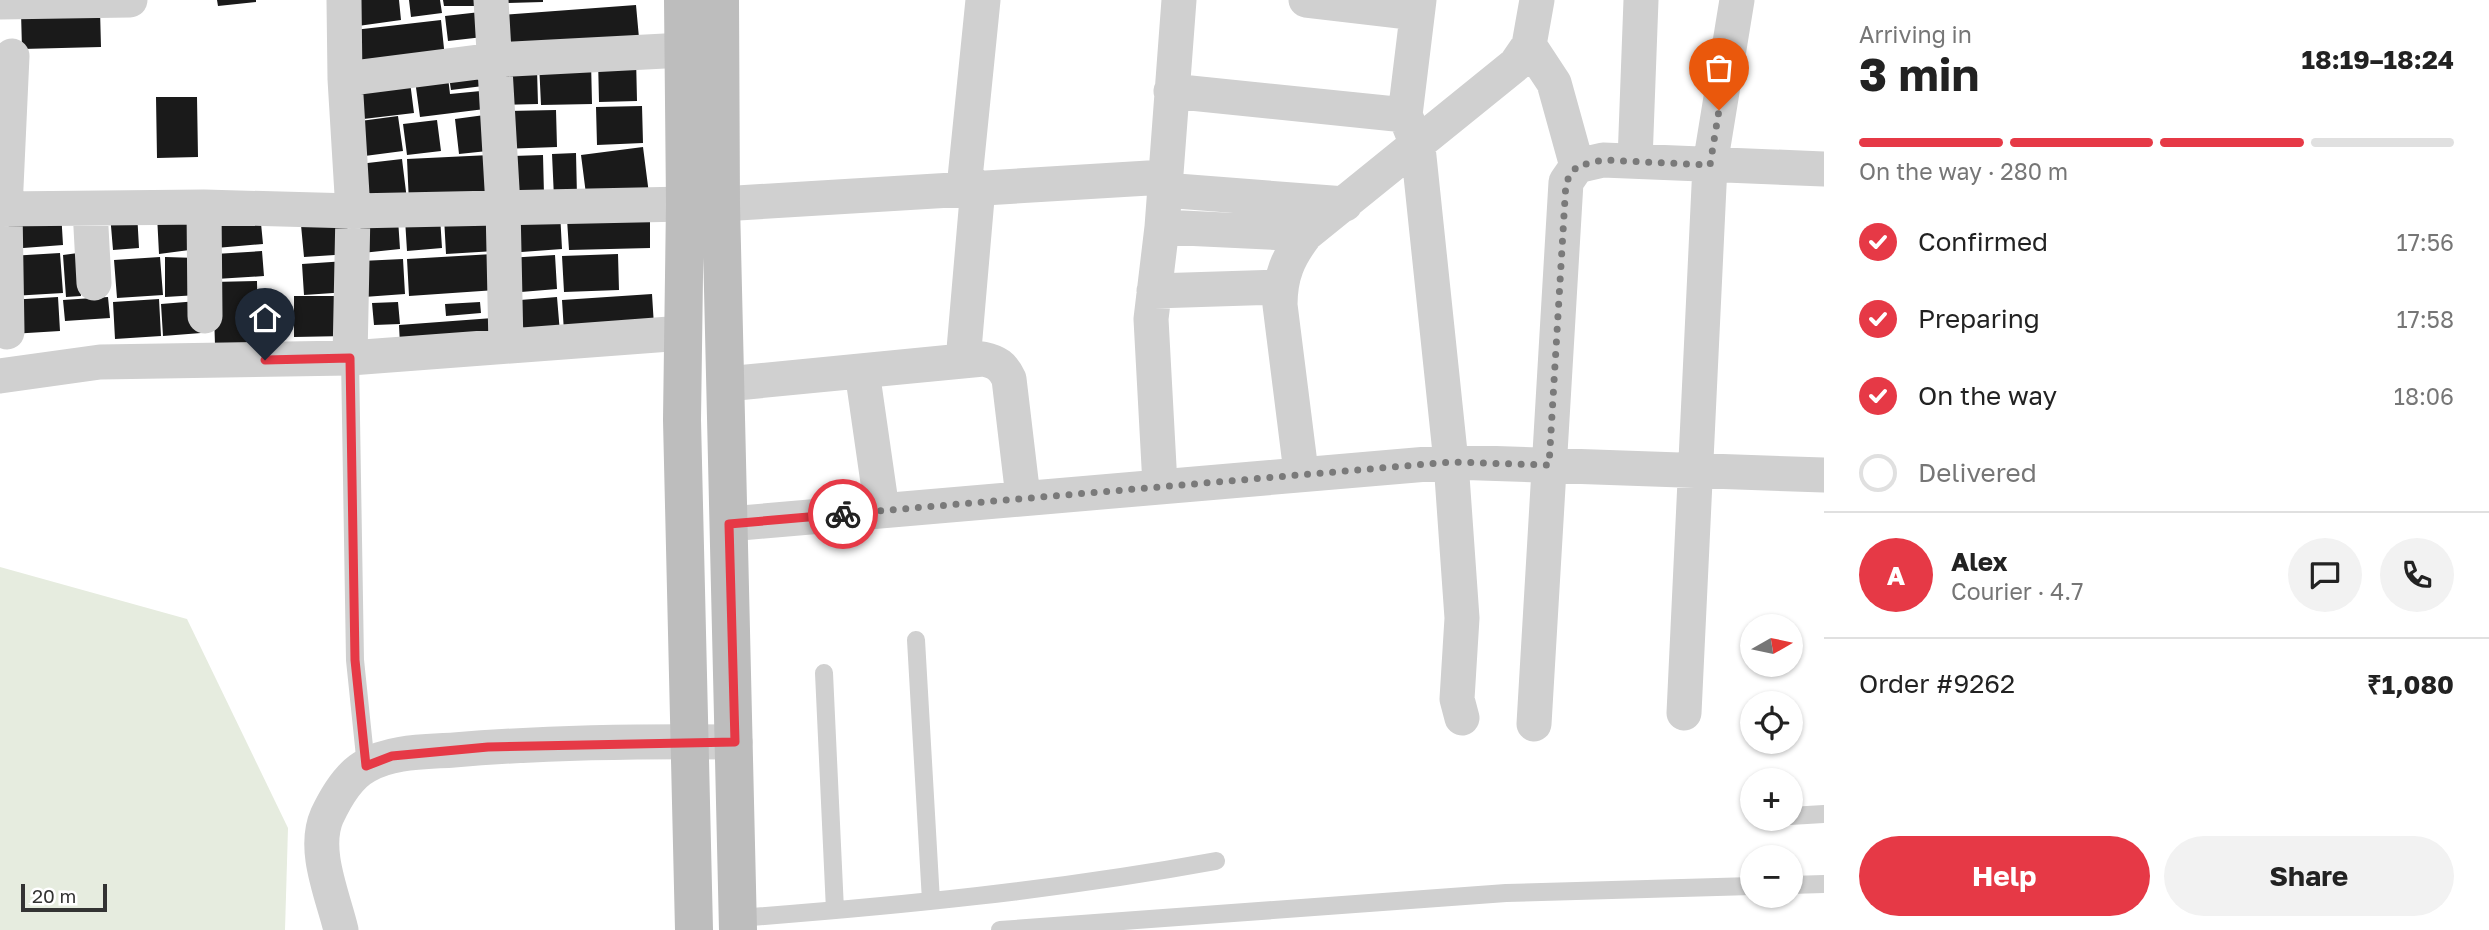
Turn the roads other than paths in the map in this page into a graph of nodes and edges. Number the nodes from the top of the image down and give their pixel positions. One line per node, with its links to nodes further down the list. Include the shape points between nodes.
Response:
1 (130, 0): 12 (street)
2 (344, 0): 18 (street)
3 (491, 0): 17 (street)
4 (683, 0): 15 (main road)
5 (720, 0): 28 (main road)
6 (983, 0): 27 (street)
7 (1180, 0): 19 (street)
8 (1306, 0): 13 (street)
9 (1537, 0): 14 (street)
10 (1641, 0): 22 (street)
11 (1737, 0): 23 (street)
12 (0, 2)
13 (1418, 7): 20 (street)
14 (1529, 45): 21 (street, via 1516,64); 24 (street, via 1554,83)
15 (684, 50): 17 (street); 28 (main road)
16 (12, 56): 32 (street)
17 (494, 60): 18 (street); 30 (street)
18 (345, 79): 34 (street)
19 (1171, 91): 20 (street); 26 (street)
20 (1405, 115): 21 (street)
21 (1418, 146): 29 (street); 49 (street)
22 (1635, 161): 23 (street); 24 (street, via 1603,160)
23 (1710, 165): 25 (street); 51 (street)
24 (1577, 166): 50 (street, via 1566,182 1562,216)
25 (1824, 169)
26 (1164, 184): 27 (street); 29 (street); 35 (street)
27 (971, 188): 28 (street); 45 (street)
28 (703, 204): 30 (street); 42 (main road); 48 (main road)
29 (1345, 204): 36 (street)
30 (503, 206): 34 (street); 43 (street)
31 (204, 207): 33 (street); 34 (street); 40 (street)
32 (3, 209): 33 (street); 41 (street)
33 (90, 209): 37 (street)
34 (353, 211): 44 (street)
35 (1162, 227): 36 (street); 39 (street)
36 (1306, 234): 38 (street, via 1286,263)
37 (94, 283)
38 (1280, 287): 39 (street); 52 (street)
39 (1154, 291): 54 (street, via 1150,334)
40 (205, 316)
41 (7, 331)
42 (683, 333): 43 (street); 63 (main road)
43 (506, 346): 44 (street)
44 (350, 358): 47 (street, via 145,359 77,363); 65 (lane, via 355,660)
45 (963, 361): 46 (street); 55 (street, via 996,362 1005,369)
46 (863, 371): 48 (street); 56 (street)
47 (0, 376)
48 (726, 384): 57 (main road)
49 (1451, 462): 50 (street); 52 (street); 61 (street, via 1462,618 1457,699)
50 (1549, 465): 51 (street); 62 (street)
51 (1696, 470): 53 (street); 60 (street)
52 (1301, 472): 54 (street)
53 (1824, 475)
54 (1160, 485): 55 (street)
55 (1023, 498): 56 (street)
56 (882, 510): 57 (street)
57 (729, 524): 64 (main road)
58 (916, 640): 72 (lane)
59 (824, 673): 73 (lane)
60 (1684, 713)
61 (1462, 718)
62 (1534, 724)
63 (689, 741): 64 (street); 65 (street, via 488,747 392,756); 76 (main road)
64 (735, 742): 74 (main road)
65 (366, 766): 75 (street, via 352,777 327,816 323,833 323,858)
66 (1824, 814): 67 (lane)
67 (1803, 815)
68 (1216, 861): 72 (lane)
69 (1824, 884): 70 (lane)
70 (1803, 885)
71 (1740, 886): 77 (lane, via 1506,892)
72 (931, 901): 73 (lane)
73 (835, 911): 74 (lane)
74 (738, 924)
75 (341, 930)
76 (694, 930)
77 (1000, 930)

